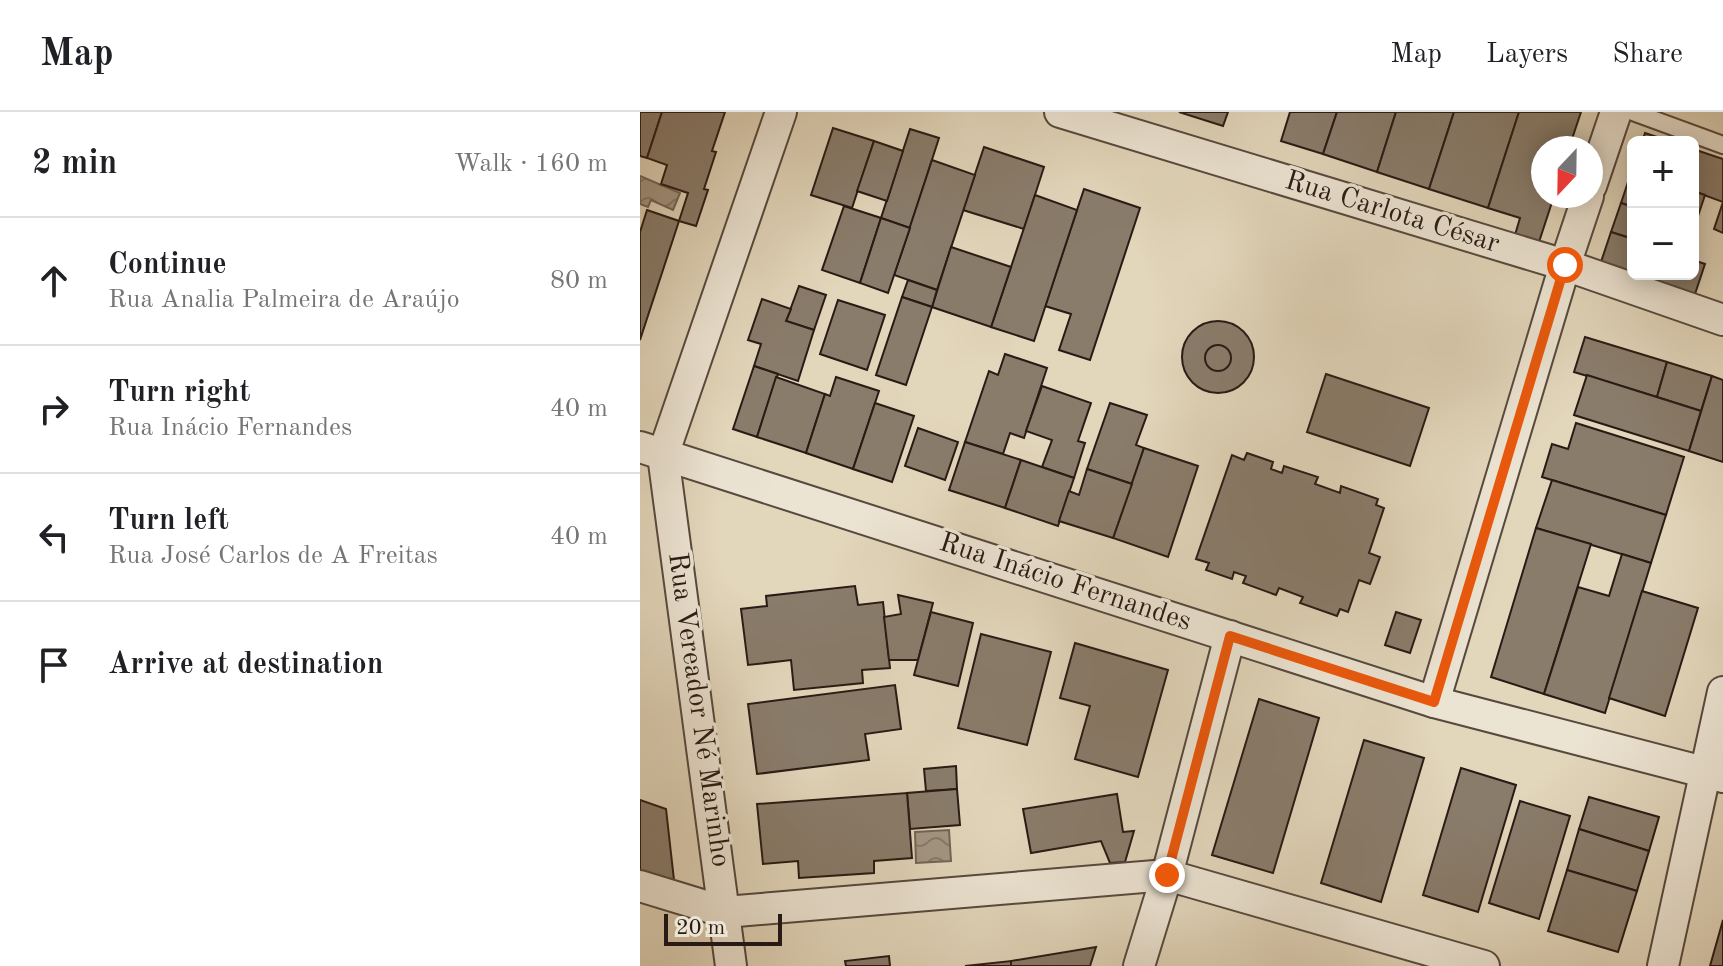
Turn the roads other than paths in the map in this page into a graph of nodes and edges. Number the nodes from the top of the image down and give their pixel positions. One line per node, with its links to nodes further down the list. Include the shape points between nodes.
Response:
1 (781, 112): 10 (street)
2 (1060, 112): 8 (street, Rua Carlota César)
3 (1616, 112): 6 (street)
4 (1633, 112): 5 (lane)
5 (1723, 145)
6 (1603, 150)
7 (1584, 208): 8 (street)
8 (1565, 265): 9 (street, Rua Carlota César); 13 (street)
9 (1723, 320)
10 (652, 451): 11 (street, Rua Inácio Fernandes); 17 (street, Rua Vereador Né Marinho)
11 (1230, 636): 13 (street, Rua Inácio Fernandes); 15 (street)
12 (1723, 692): 14 (street)
13 (1434, 702): 14 (street, Rua Inácio Fernandes)
14 (1714, 774): 21 (street)
15 (1167, 875): 17 (street); 19 (street); 20 (street)
16 (640, 886): 17 (street)
17 (725, 912): 18 (street, Rua Vereador Né Marinho)
18 (731, 966)
19 (1139, 966)
20 (1484, 966)
21 (1663, 966)

